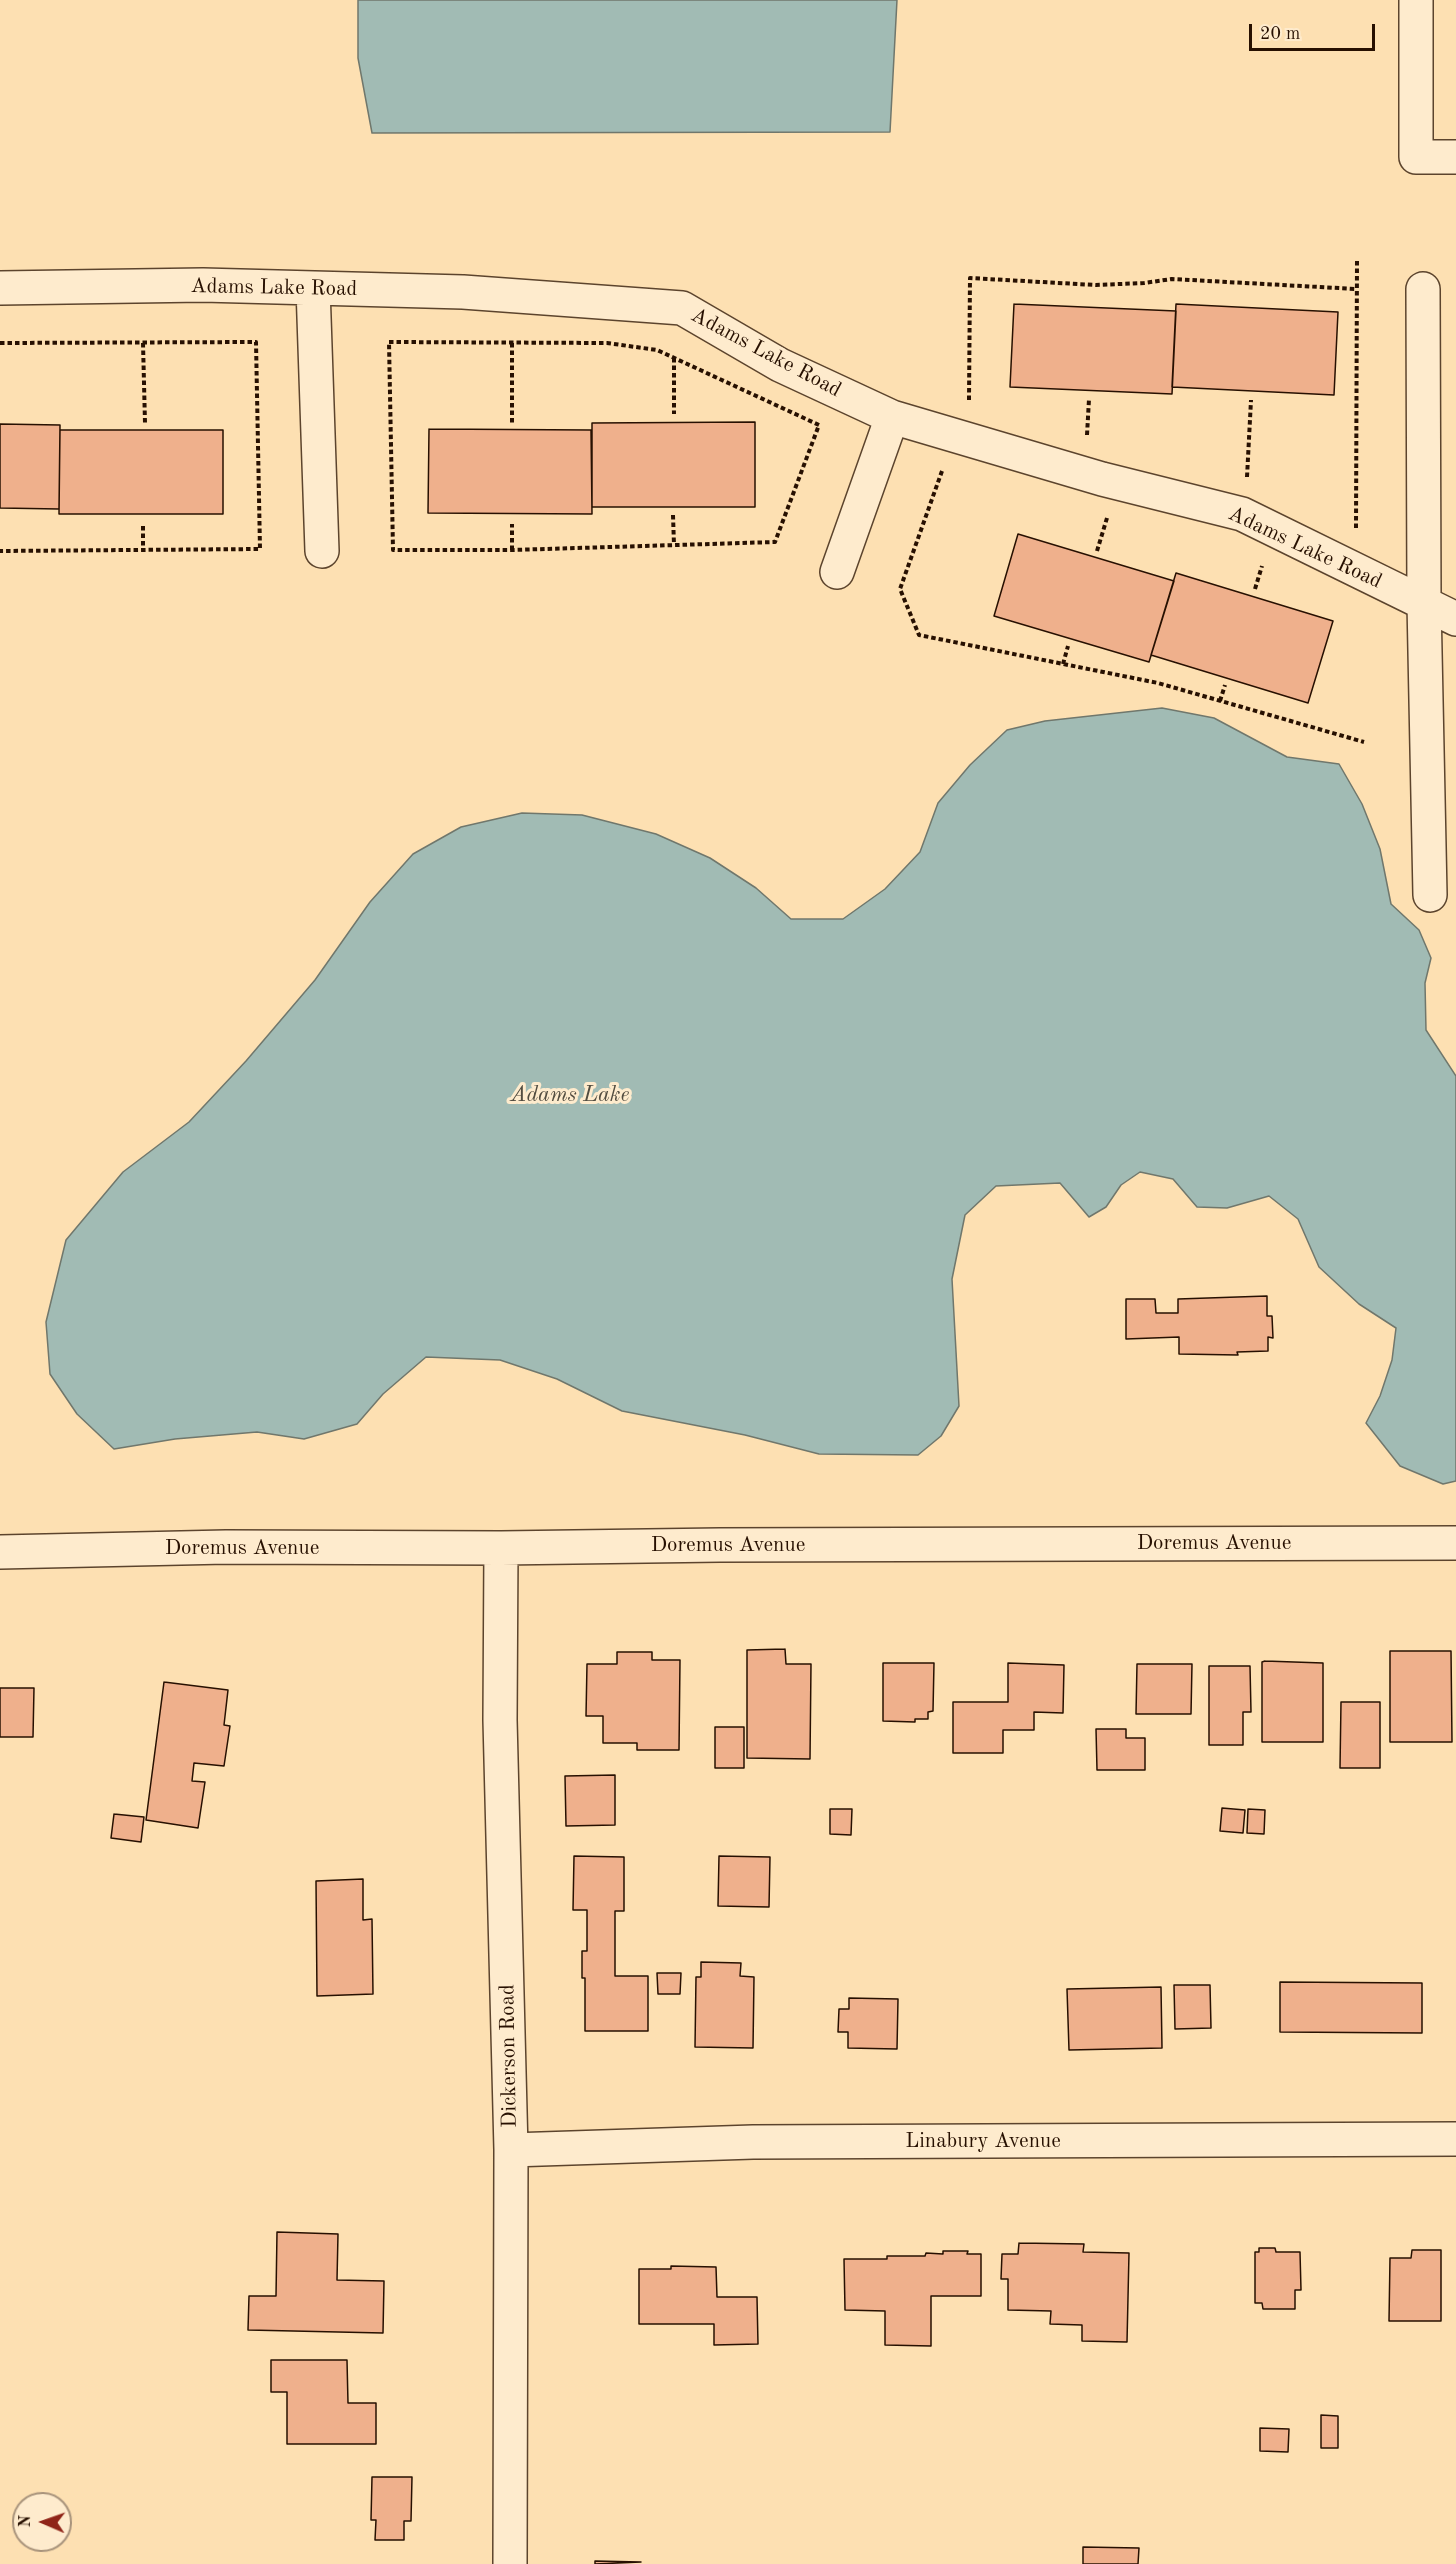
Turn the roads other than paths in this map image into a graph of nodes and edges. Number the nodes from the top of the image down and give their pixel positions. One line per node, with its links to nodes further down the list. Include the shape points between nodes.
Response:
1 (1416, 0): 2 (street, via 1416,157)
2 (1456, 157)
3 (0, 288): 4 (street, Adams Lake Road)
4 (314, 288): 6 (street, Adams Lake Road, via 464,292 682,308 780,365); 7 (street)
5 (1424, 289): 9 (street)
6 (892, 417): 8 (street); 9 (street, Adams Lake Road, via 1091,476 1242,514)
7 (322, 551)
8 (837, 573)
9 (1424, 603): 10 (street, Adams Lake Road); 11 (street)
10 (1456, 619)
11 (1430, 895)
12 (1456, 1543): 13 (street, Doremus Avenue)
13 (501, 1548): 14 (street, Doremus Avenue, via 226,1547); 16 (street, Dickerson Road, via 500,1720)
14 (0, 1552)
15 (1456, 2139): 16 (street, Linabury Avenue, via 753,2142)
16 (511, 2150): 17 (street, Dickerson Road)
17 (510, 2564)

